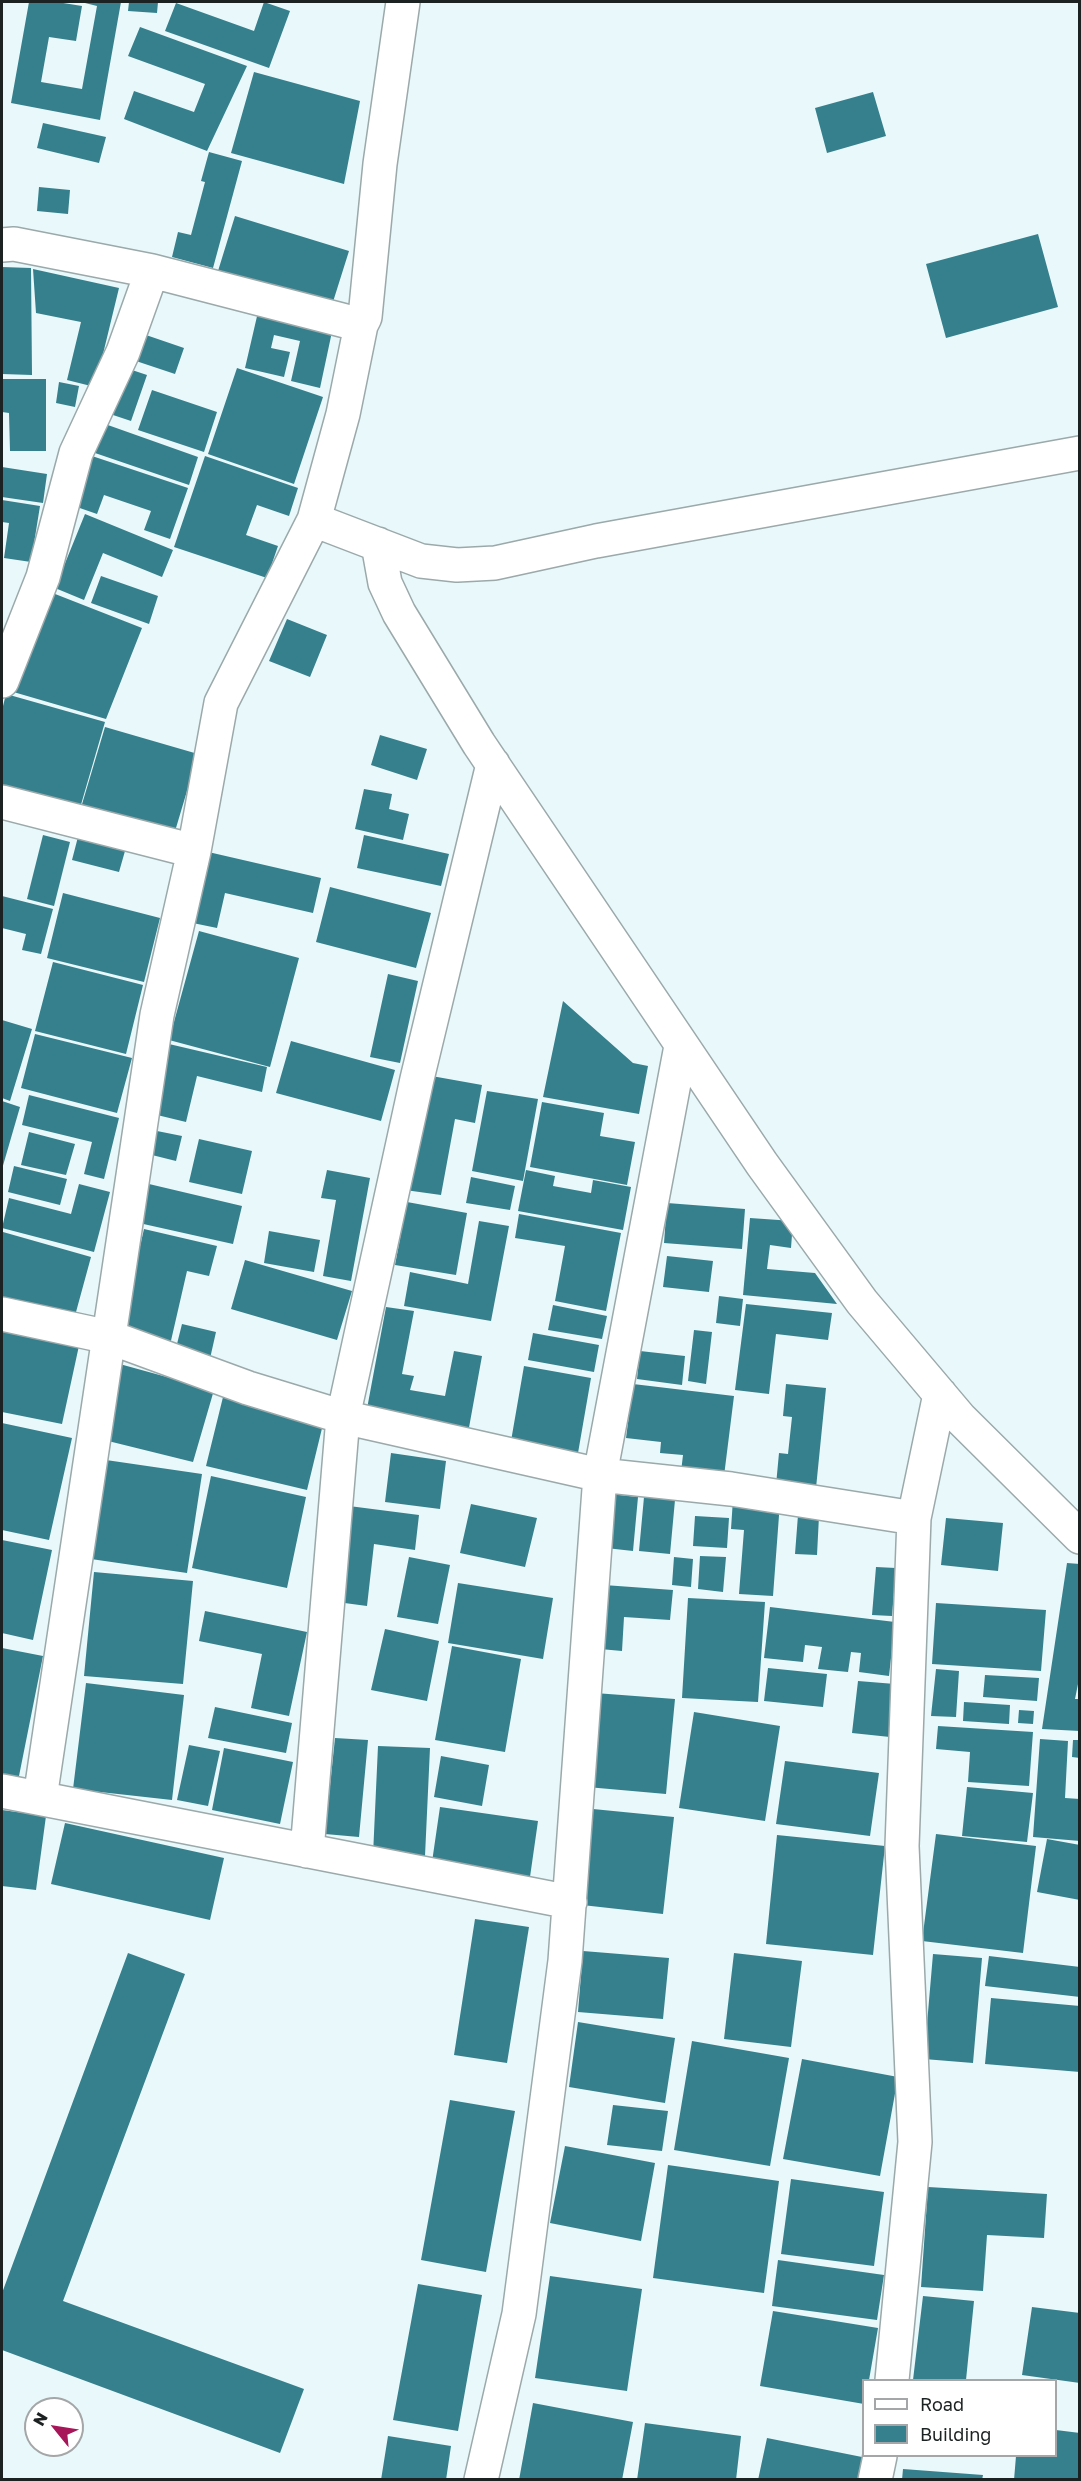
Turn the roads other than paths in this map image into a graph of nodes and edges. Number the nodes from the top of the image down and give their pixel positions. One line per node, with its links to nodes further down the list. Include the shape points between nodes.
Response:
1 (403, 2): 4 (street)
2 (2, 245): 3 (street, via 14,244)
3 (152, 271): 4 (street); 8 (street, via 123,352 76,453 43,577)
4 (361, 325): 6 (street, via 343,414)
5 (1080, 453): 7 (street, via 495,563 457,565 421,561)
6 (314, 520): 7 (street); 11 (street, via 221,703)
7 (378, 544): 9 (street, via 385,583 399,613)
8 (2, 681)
9 (493, 764): 12 (street); 16 (street, via 417,1079)
10 (2, 802): 11 (street)
11 (194, 851): 14 (street, via 157,1015)
12 (681, 1046): 15 (street, via 862,1302); 17 (street)
13 (2, 1314): 14 (street)
14 (108, 1337): 16 (street, via 248,1388); 21 (street)
15 (940, 1394): 18 (street); 19 (street)
16 (343, 1417): 17 (street); 22 (street)
17 (600, 1475): 18 (street, via 731,1489); 23 (street)
18 (914, 1518): 24 (street, via 902,1846 915,2142)
19 (1080, 1537)
20 (2, 1791): 21 (street)
21 (40, 1798): 22 (street)
22 (307, 1851): 23 (street)
23 (570, 1902): 26 (street, via 519,2314)
24 (892, 2379)
25 (880, 2457): 27 (street)
26 (481, 2480)
27 (875, 2480)

